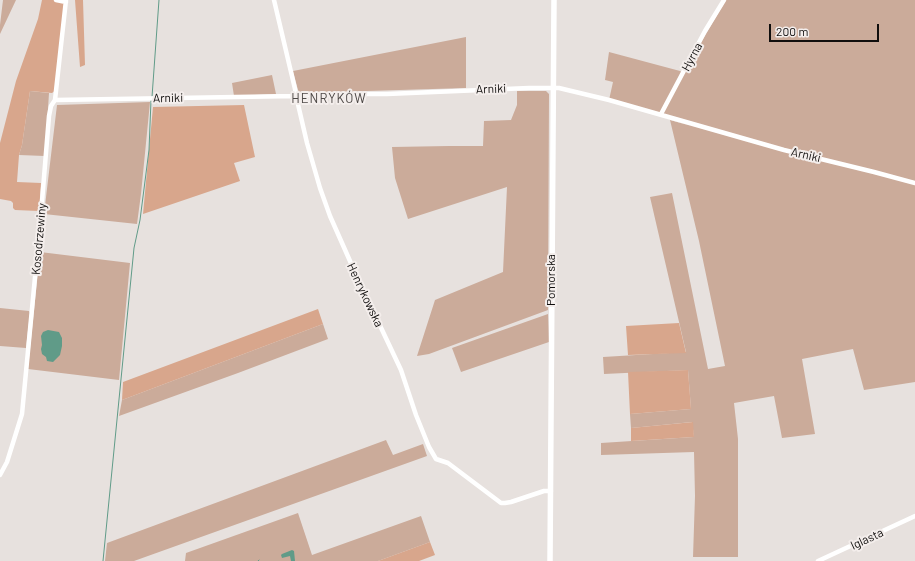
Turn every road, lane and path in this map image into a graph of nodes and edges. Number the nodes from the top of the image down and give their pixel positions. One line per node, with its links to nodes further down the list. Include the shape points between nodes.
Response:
1 (56, 0): 5 (street)
2 (274, 0): 7 (street, Henrykowska)
3 (554, 0): 6 (street, Pomorska)
4 (724, 0): 9 (street, Hyrna)
5 (66, 1): 8 (street, Kosodrzewiny)
6 (553, 88): 7 (street, Arniki); 9 (street, Arniki); 12 (street, Pomorska)
7 (296, 96): 8 (street, Arniki); 12 (street, Henrykowska, via 307,143 330,216 401,370 416,415 435,457 448,463 501,503)
8 (56, 100): 11 (street, Kosodrzewiny, via 51,106 49,116 22,414)
9 (661, 114): 10 (street, Arniki, via 784,150)
10 (915, 183)
11 (0, 476)
12 (551, 491): 14 (street, Pomorska)
13 (915, 516): 15 (street, Iglasta)
14 (550, 561)
15 (818, 561)

